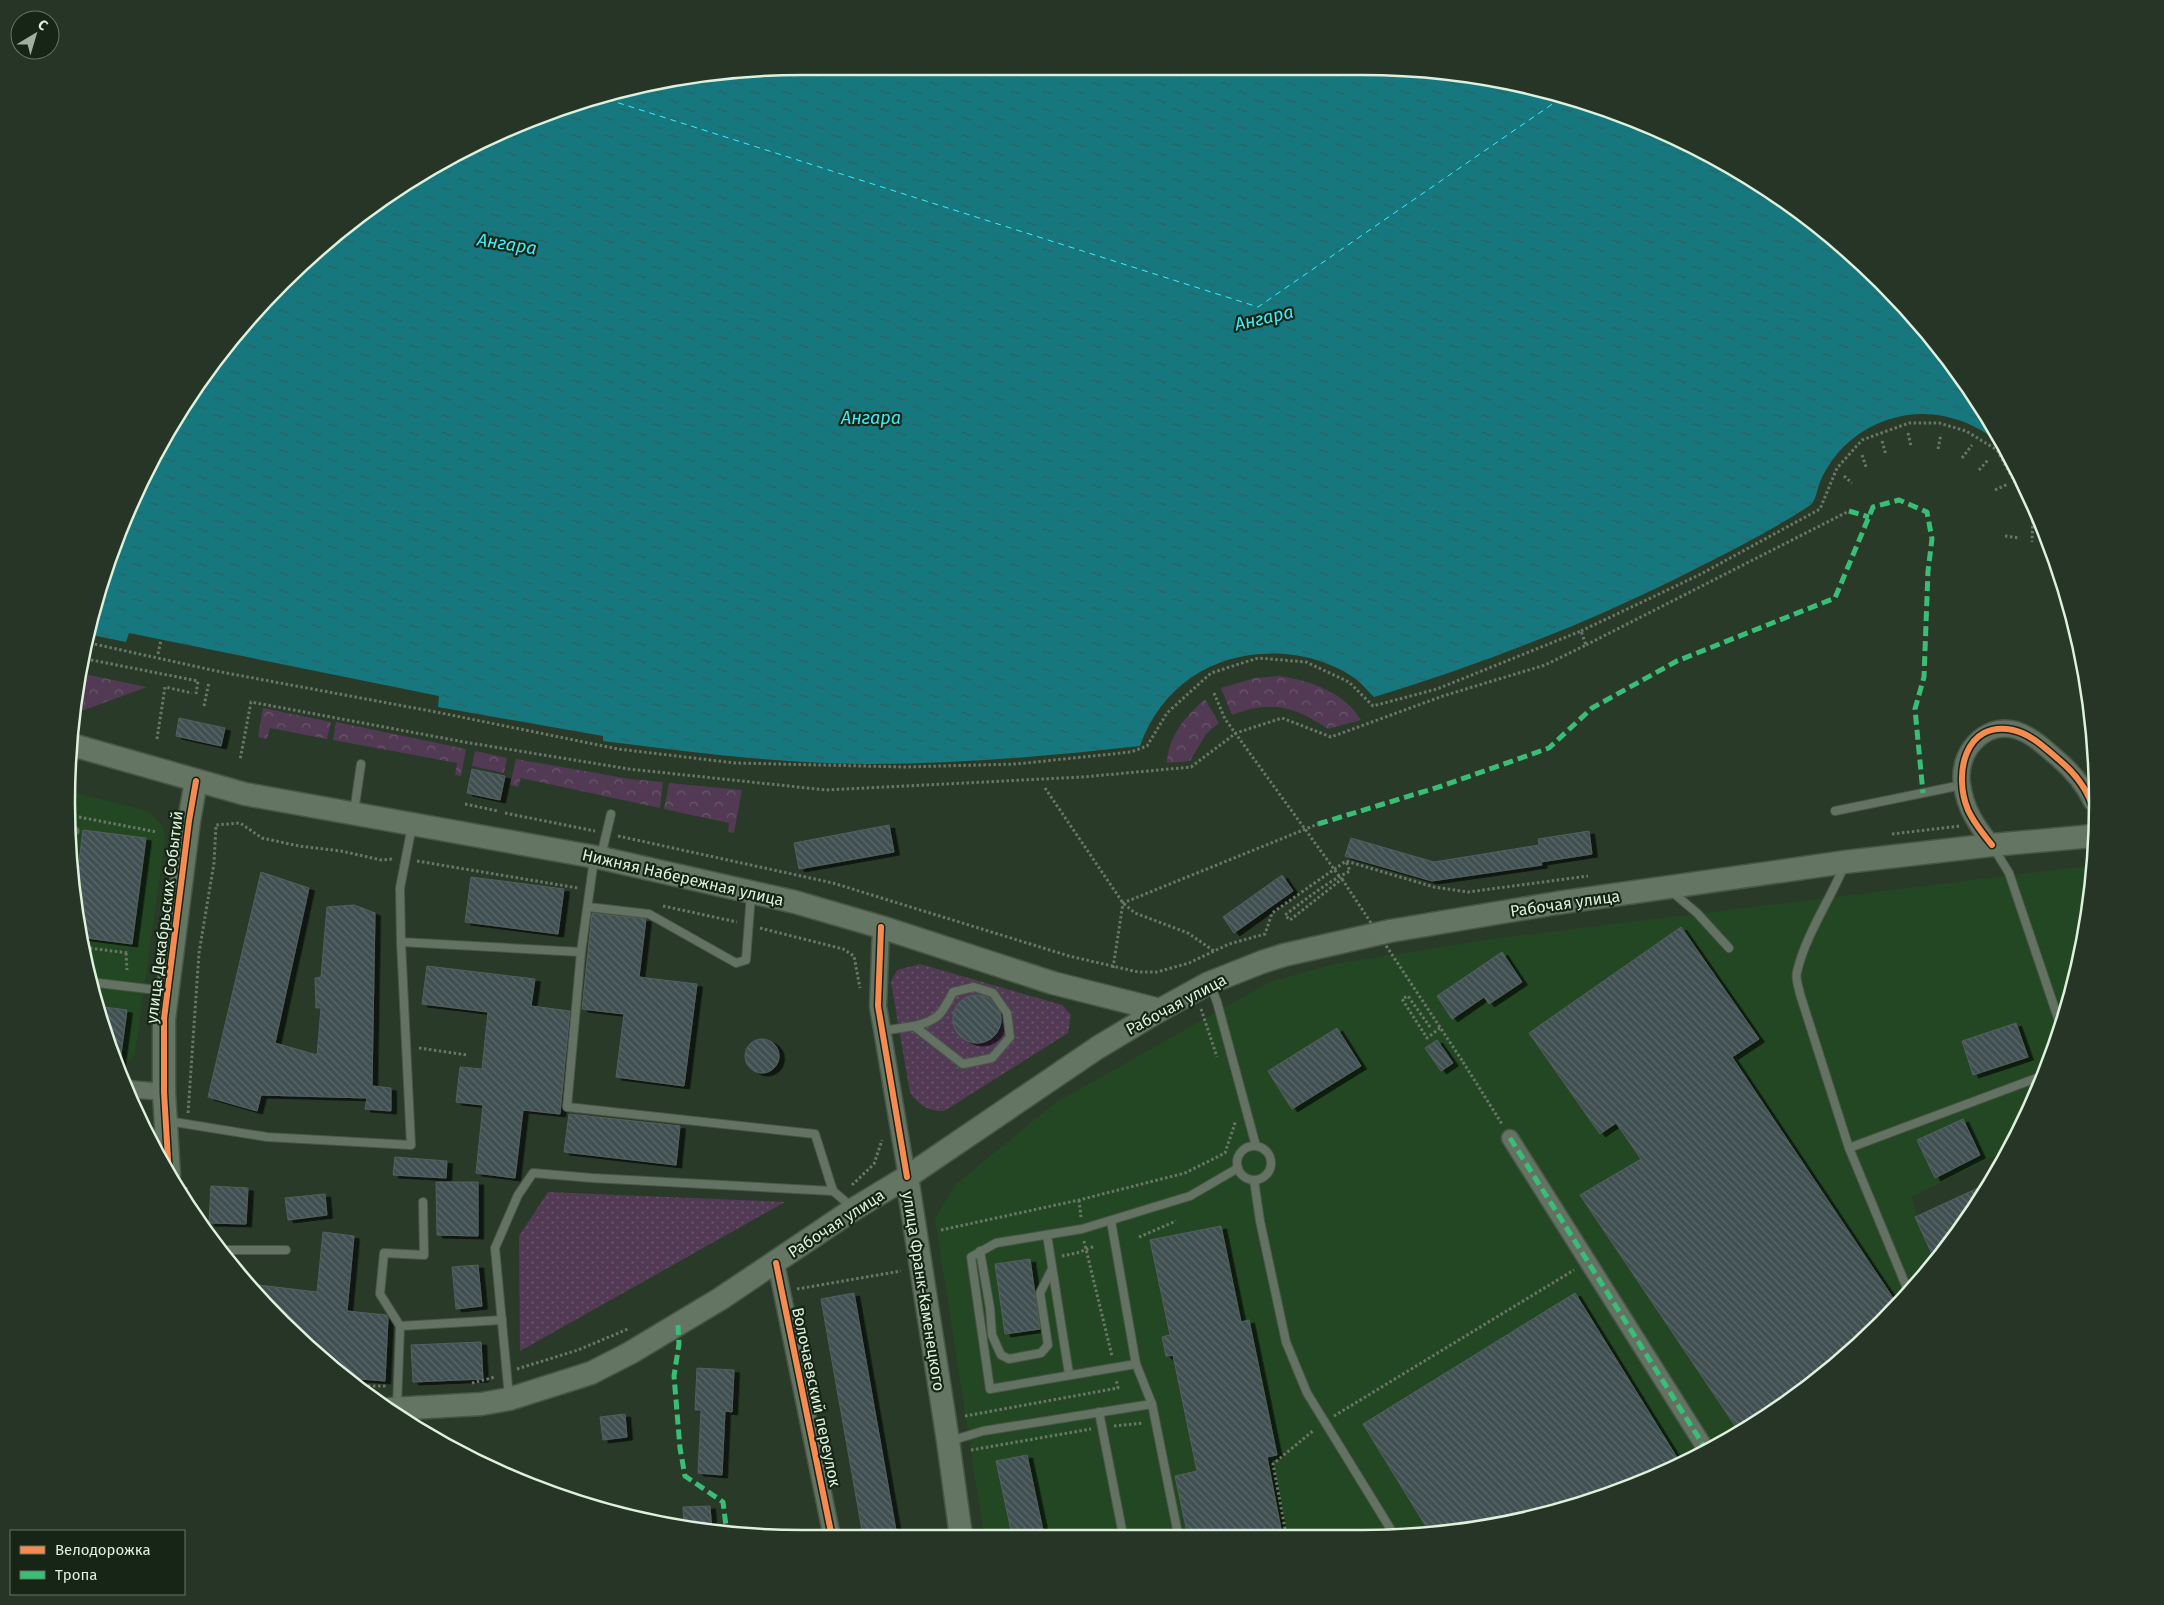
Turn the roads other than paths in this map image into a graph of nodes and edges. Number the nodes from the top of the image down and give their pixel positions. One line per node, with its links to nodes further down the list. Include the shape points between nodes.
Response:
1 (78, 747): 3 (main road, Нижняя Набережная улица)
2 (361, 764): 7 (lane)
3 (196, 782): 7 (main road, Нижняя Набережная улица); 23 (main road, улица Декабрьских Событий)
4 (1962, 785): 5 (street, via 1964,756 1979,738 1990,731 2015,730 2037,741 2065,765); 6 (lane); 11 (street, via 1976,825)
5 (2089, 795)
6 (1835, 811)
7 (354, 813): 9 (main road, Нижняя Набережная улица)
8 (611, 814): 12 (lane)
9 (413, 824): 12 (main road, Нижняя Набережная улица); 18 (lane, via 400,888)
10 (2088, 837): 11 (main road, Рабочая улица)
11 (1992, 845): 13 (main road, Рабочая улица); 25 (lane, via 2009,873)
12 (597, 857): 15 (main road, Нижняя Набережная улица); 16 (lane)
13 (1845, 862): 14 (main road, Рабочая улица); 34 (lane, via 1833,893 1812,930 1796,973)
14 (1667, 888): 19 (lane, via 1697,913); 22 (main road, Рабочая улица, via 1390,931 1284,955)
15 (751, 892): 16 (lane, via 746,960 736,963 649,914); 17 (main road, Нижняя Набережная улица)
16 (588, 907): 20 (lane)
17 (881, 928): 24 (main road, Нижняя Набережная улица, via 1054,983); 27 (street, улица Франк-Каменецкого, via 878,1006)
18 (401, 942): 20 (lane); 31 (lane, via 411,1144 267,1137)
19 (1729, 948)
20 (581, 952): 39 (lane, via 567,1106 815,1134)
21 (98, 983): 23 (lane)
22 (1210, 983): 24 (main road, Рабочая улица); 33 (lane)
23 (168, 992): 30 (main road, улица Декабрьских Событий, via 164,1019)
24 (1160, 1010): 37 (main road, Рабочая улица, via 1097,1048)
25 (2057, 1014)
26 (914, 1026): 26 (lane, via 963,1064 992,1058 1010,1037 1006,1013 993,993 974,987 953,992 941,1015 933,1022); 27 (lane)
27 (882, 1031): 37 (street, улица Франк-Каменецкого)
28 (2035, 1079): 34 (lane)
29 (134, 1089): 30 (street)
30 (164, 1092): 31 (main road, улица Декабрьских Событий)
31 (177, 1123): 36 (main road, улица Декабрьских Событий)
32 (1510, 1138): 59 (street)
33 (1256, 1146): 35 (lane, via 1240,1153); 38 (lane, via 1266,1151 1271,1162 1268,1172)
34 (1849, 1148): 48 (lane)
35 (1238, 1168): 38 (lane, via 1244,1177); 41 (lane, via 1190,1196)
36 (177, 1174)
37 (907, 1177): 39 (main road, Рабочая улица); 58 (main road, улица Франк-Каменецкого)
38 (1254, 1180): 60 (lane, via 1286,1342 1307,1393)
39 (842, 1198): 46 (main road, Рабочая улица); 49 (lane, via 532,1173 518,1195 496,1248)
40 (423, 1202): 50 (lane, via 424,1255 384,1253 380,1294)
41 (1111, 1221): 42 (lane); 51 (lane)
42 (1047, 1234): 45 (lane, via 996,1243); 47 (lane)
43 (229, 1250): 44 (lane)
44 (286, 1250)
45 (980, 1251): 47 (lane, via 992,1335 1001,1355 1009,1360 1041,1354 1048,1345 1040,1293); 52 (lane, via 971,1257 990,1389)
46 (776, 1263): 53 (main road, Рабочая улица, via 678,1326 599,1369); 61 (street, Волочаевский переулок)
47 (1052, 1269): 52 (lane)
48 (1906, 1285)
49 (502, 1320): 50 (lane); 53 (lane)
50 (400, 1326): 55 (lane)
51 (1136, 1364): 52 (lane); 54 (lane)
52 (1069, 1374)
53 (509, 1399): 56 (main road, Рабочая улица, via 481,1404)
54 (1152, 1404): 57 (lane); 64 (lane)
55 (395, 1405)
56 (401, 1409)
57 (1099, 1412): 58 (lane, via 983,1431); 63 (lane)
58 (948, 1441): 62 (main road, улица Франк-Каменецкого)
59 (1702, 1445)
60 (1391, 1529)
61 (831, 1530)
62 (960, 1530)
63 (1122, 1530)
64 (1177, 1530)

